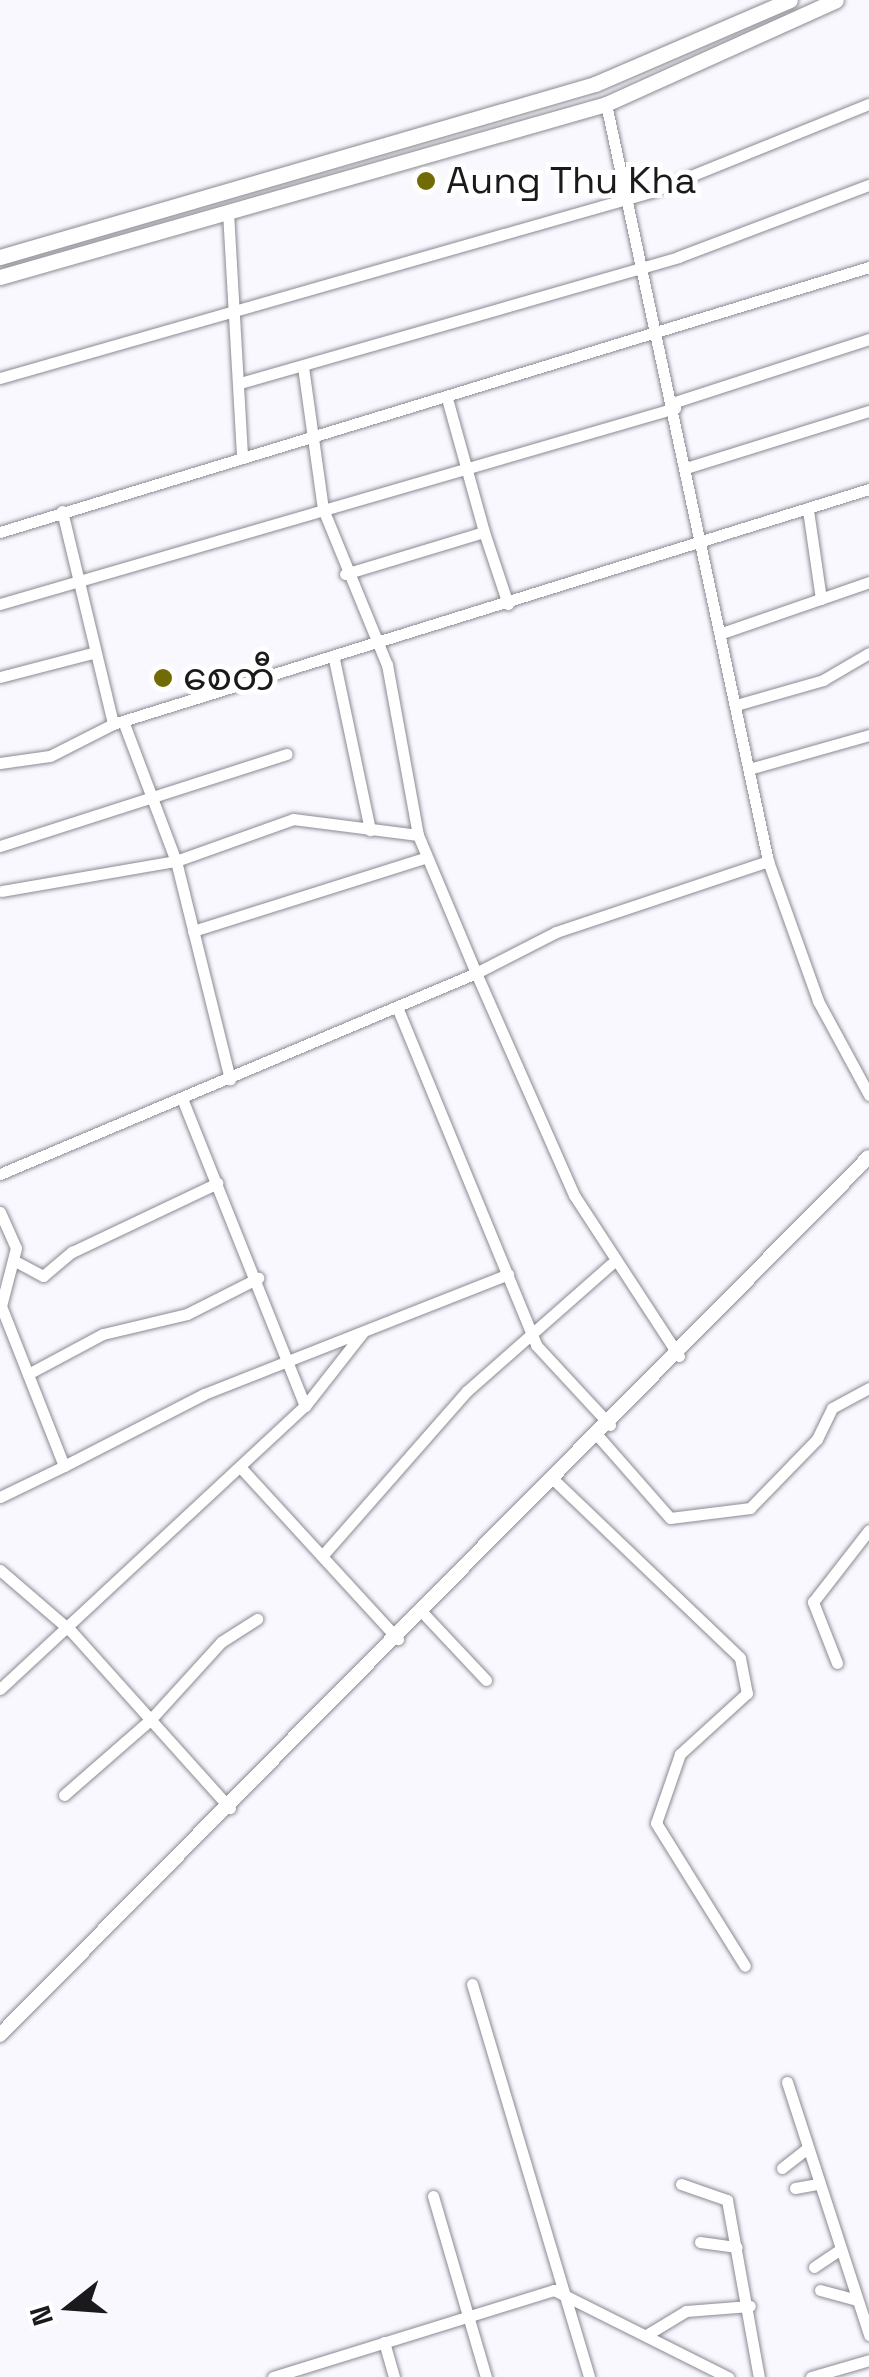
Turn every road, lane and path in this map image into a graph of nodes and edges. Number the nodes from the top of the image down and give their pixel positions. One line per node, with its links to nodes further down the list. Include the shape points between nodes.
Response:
1 (790, 0): 8 (highway, via 595,84)
2 (836, 0): 3 (highway)
3 (606, 104): 6 (street); 7 (highway)
4 (869, 104): 6 (street)
5 (869, 184): 9 (street)
6 (630, 199): 9 (street); 12 (street)
7 (228, 212): 11 (highway); 12 (street)
8 (0, 257)
9 (646, 266): 13 (street); 15 (street)
10 (869, 267): 13 (street)
11 (0, 277)
12 (238, 313): 16 (street); 17 (street)
13 (657, 336): 18 (street); 19 (street)
14 (869, 339): 19 (street)
15 (303, 368): 17 (street); 21 (street)
16 (0, 378)
17 (240, 382): 22 (street)
18 (448, 402): 21 (street); 23 (street)
19 (675, 405): 23 (street); 24 (street)
20 (869, 411): 24 (street)
21 (308, 440): 22 (street); 26 (street)
22 (242, 455): 28 (street)
23 (463, 466): 26 (street); 30 (street)
24 (689, 466): 31 (street)
25 (869, 489): 27 (street)
26 (323, 509): 32 (street); 33 (street)
27 (808, 510): 31 (street); 35 (street)
28 (62, 512): 29 (street); 33 (street)
29 (0, 532)
30 (484, 532): 32 (street); 37 (street)
31 (704, 543): 37 (street); 38 (street)
32 (345, 574): 39 (street)
33 (82, 576): 36 (street); 40 (street)
34 (869, 582): 35 (street)
35 (821, 599): 38 (street)
36 (0, 604)
37 (508, 604): 39 (street)
38 (722, 633): 44 (street)
39 (374, 647): 42 (street); 52 (street, via 387,665)
40 (92, 653): 43 (street); 45 (street)
41 (869, 653): 44 (street, via 823,680)
42 (334, 658): 45 (street); 51 (street)
43 (0, 677)
44 (736, 704): 49 (street)
45 (118, 723): 48 (street, via 63,751); 50 (street)
46 (869, 734): 49 (street)
47 (287, 754): 50 (street)
48 (0, 764)
49 (749, 769): 56 (street)
50 (154, 795): 53 (street); 55 (street)
51 (370, 830): 52 (street); 55 (street, via 294,819)
52 (418, 835): 54 (street)
53 (0, 846)
54 (427, 857): 58 (street); 59 (street)
55 (176, 861): 57 (street); 58 (street)
56 (768, 861): 59 (street, via 556,932); 62 (street, via 818,1001)
57 (2, 891)
58 (193, 931): 61 (street)
59 (476, 973): 60 (street); 69 (street)
60 (397, 1007): 61 (street); 70 (street)
61 (230, 1078): 63 (street)
62 (869, 1095)
63 (182, 1099): 65 (street); 66 (street)
64 (869, 1158): 74 (main road)
65 (0, 1174)
66 (218, 1183): 68 (street, via 72,1252 43,1276); 71 (street)
67 (0, 1212): 68 (street)
68 (15, 1261): 76 (street, via 1,1306)
69 (611, 1264): 72 (street); 74 (street)
70 (508, 1274): 72 (street); 73 (street)
71 (258, 1278): 75 (street); 76 (street, via 187,1314 103,1334)
72 (530, 1330): 79 (street, via 550,1366); 85 (street, via 350,1514)
73 (364, 1332): 75 (street); 78 (street)
74 (678, 1356): 79 (main road)
75 (293, 1361): 78 (street); 80 (street, via 204,1394)
76 (28, 1374): 80 (street)
77 (869, 1388): 79 (street, via 832,1408 817,1439 750,1508 670,1518)
78 (306, 1406): 81 (street)
79 (604, 1430): 82 (main road)
80 (64, 1466): 83 (street)
81 (242, 1468): 85 (street); 89 (street)
82 (554, 1480): 87 (main road); 97 (street, via 740,1658 747,1693 680,1754 656,1824)
83 (0, 1496)
84 (869, 1530): 91 (street, via 813,1602)
85 (322, 1556): 90 (street)
86 (0, 1570): 89 (street)
87 (423, 1613): 90 (main road); 92 (street)
88 (258, 1620): 94 (street, via 221,1642)
89 (71, 1631): 93 (street); 94 (street)
90 (398, 1639): 96 (main road)
91 (837, 1663)
92 (486, 1680)
93 (0, 1689)
94 (152, 1720): 95 (street); 96 (street)
95 (64, 1795)
96 (230, 1808): 99 (main road)
97 (745, 1966)
98 (472, 1984): 112 (street)
99 (0, 2034)
100 (787, 2082): 101 (street)
101 (805, 2150): 102 (street); 104 (street)
102 (782, 2168)
103 (681, 2184): 108 (street, via 721,2192)
104 (817, 2184): 105 (street); 109 (street)
105 (795, 2188)
106 (433, 2196): 115 (street)
107 (700, 2242): 108 (street)
108 (737, 2247): 114 (street)
109 (840, 2250): 110 (street); 113 (street)
110 (814, 2267)
111 (820, 2290): 113 (street)
112 (564, 2292): 115 (street); 116 (street); 123 (street)
113 (857, 2300): 117 (street)
114 (750, 2306): 116 (street, via 686,2311); 125 (street)
115 (469, 2316): 118 (street); 122 (street)
116 (648, 2334): 124 (street)
117 (869, 2335)
118 (384, 2342): 120 (street); 121 (street)
119 (869, 2360): 126 (street)
120 (273, 2377)
121 (394, 2377)
122 (486, 2377)
123 (589, 2377)
124 (728, 2377)
125 (759, 2377)
126 (811, 2377)

